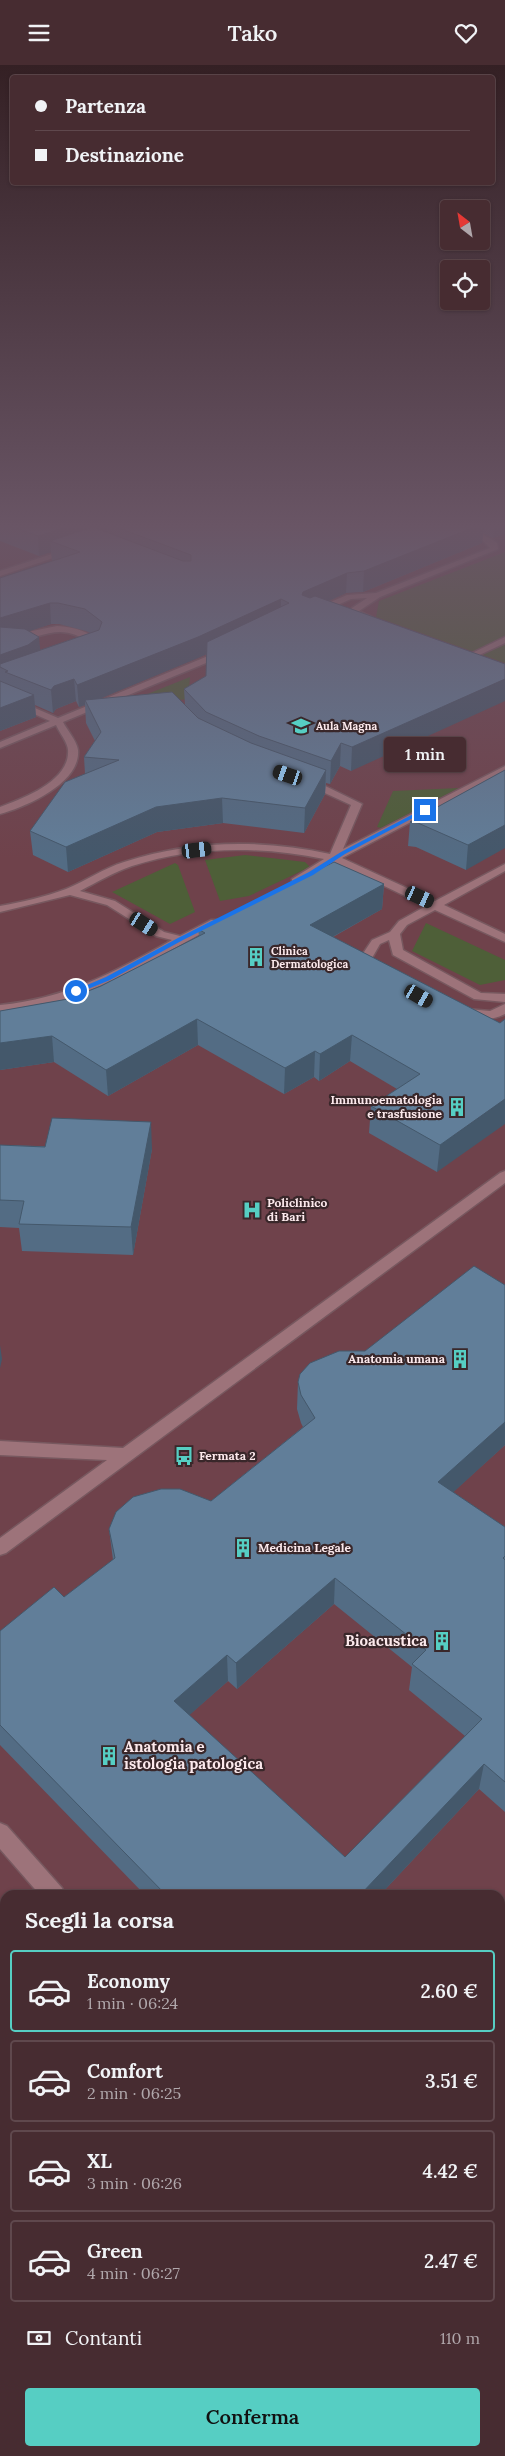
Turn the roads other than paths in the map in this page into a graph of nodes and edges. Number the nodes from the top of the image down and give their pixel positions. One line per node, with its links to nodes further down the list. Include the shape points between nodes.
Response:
1 (30, 636): 4 (street, via 4,644)
2 (84, 636): 7 (street, via 98,645 96,650)
3 (505, 640): 8 (street)
4 (30, 647)
5 (232, 649): 12 (street, via 202,667)
6 (462, 651): 8 (street)
7 (89, 652)
8 (472, 655): 9 (street)
9 (488, 661)
10 (0, 696): 12 (street)
11 (84, 720): 12 (street)
12 (58, 721): 13 (street); 16 (street, via 73,749 69,770 37,797)
13 (0, 745)
14 (505, 769): 17 (street)
15 (297, 777): 17 (street, via 356,803)
16 (0, 811)
17 (334, 858): 19 (street); 20 (street, via 299,849 265,846 175,853 127,864); 21 (street)
18 (505, 867): 21 (street)
19 (285, 887)
20 (70, 891): 22 (street); 26 (street, via 111,903 160,934)
21 (437, 905): 24 (street, via 403,923); 25 (street)
22 (0, 909)
23 (224, 917): 26 (street)
24 (394, 934): 27 (street, via 376,941 366,958 373,970); 28 (street, via 397,952 478,996)
25 (505, 938)
26 (180, 939): 30 (street, via 108,979 44,1004)
27 (389, 979)
28 (505, 999)
29 (505, 1008): 31 (street, via 500,1013 479,1017)
30 (0, 1009)
31 (452, 1009)
32 (505, 1176): 34 (street)
33 (0, 1448): 34 (street)
34 (129, 1455): 35 (street)
35 (0, 1548)
36 (0, 1833): 37 (street)
37 (50, 1890)

